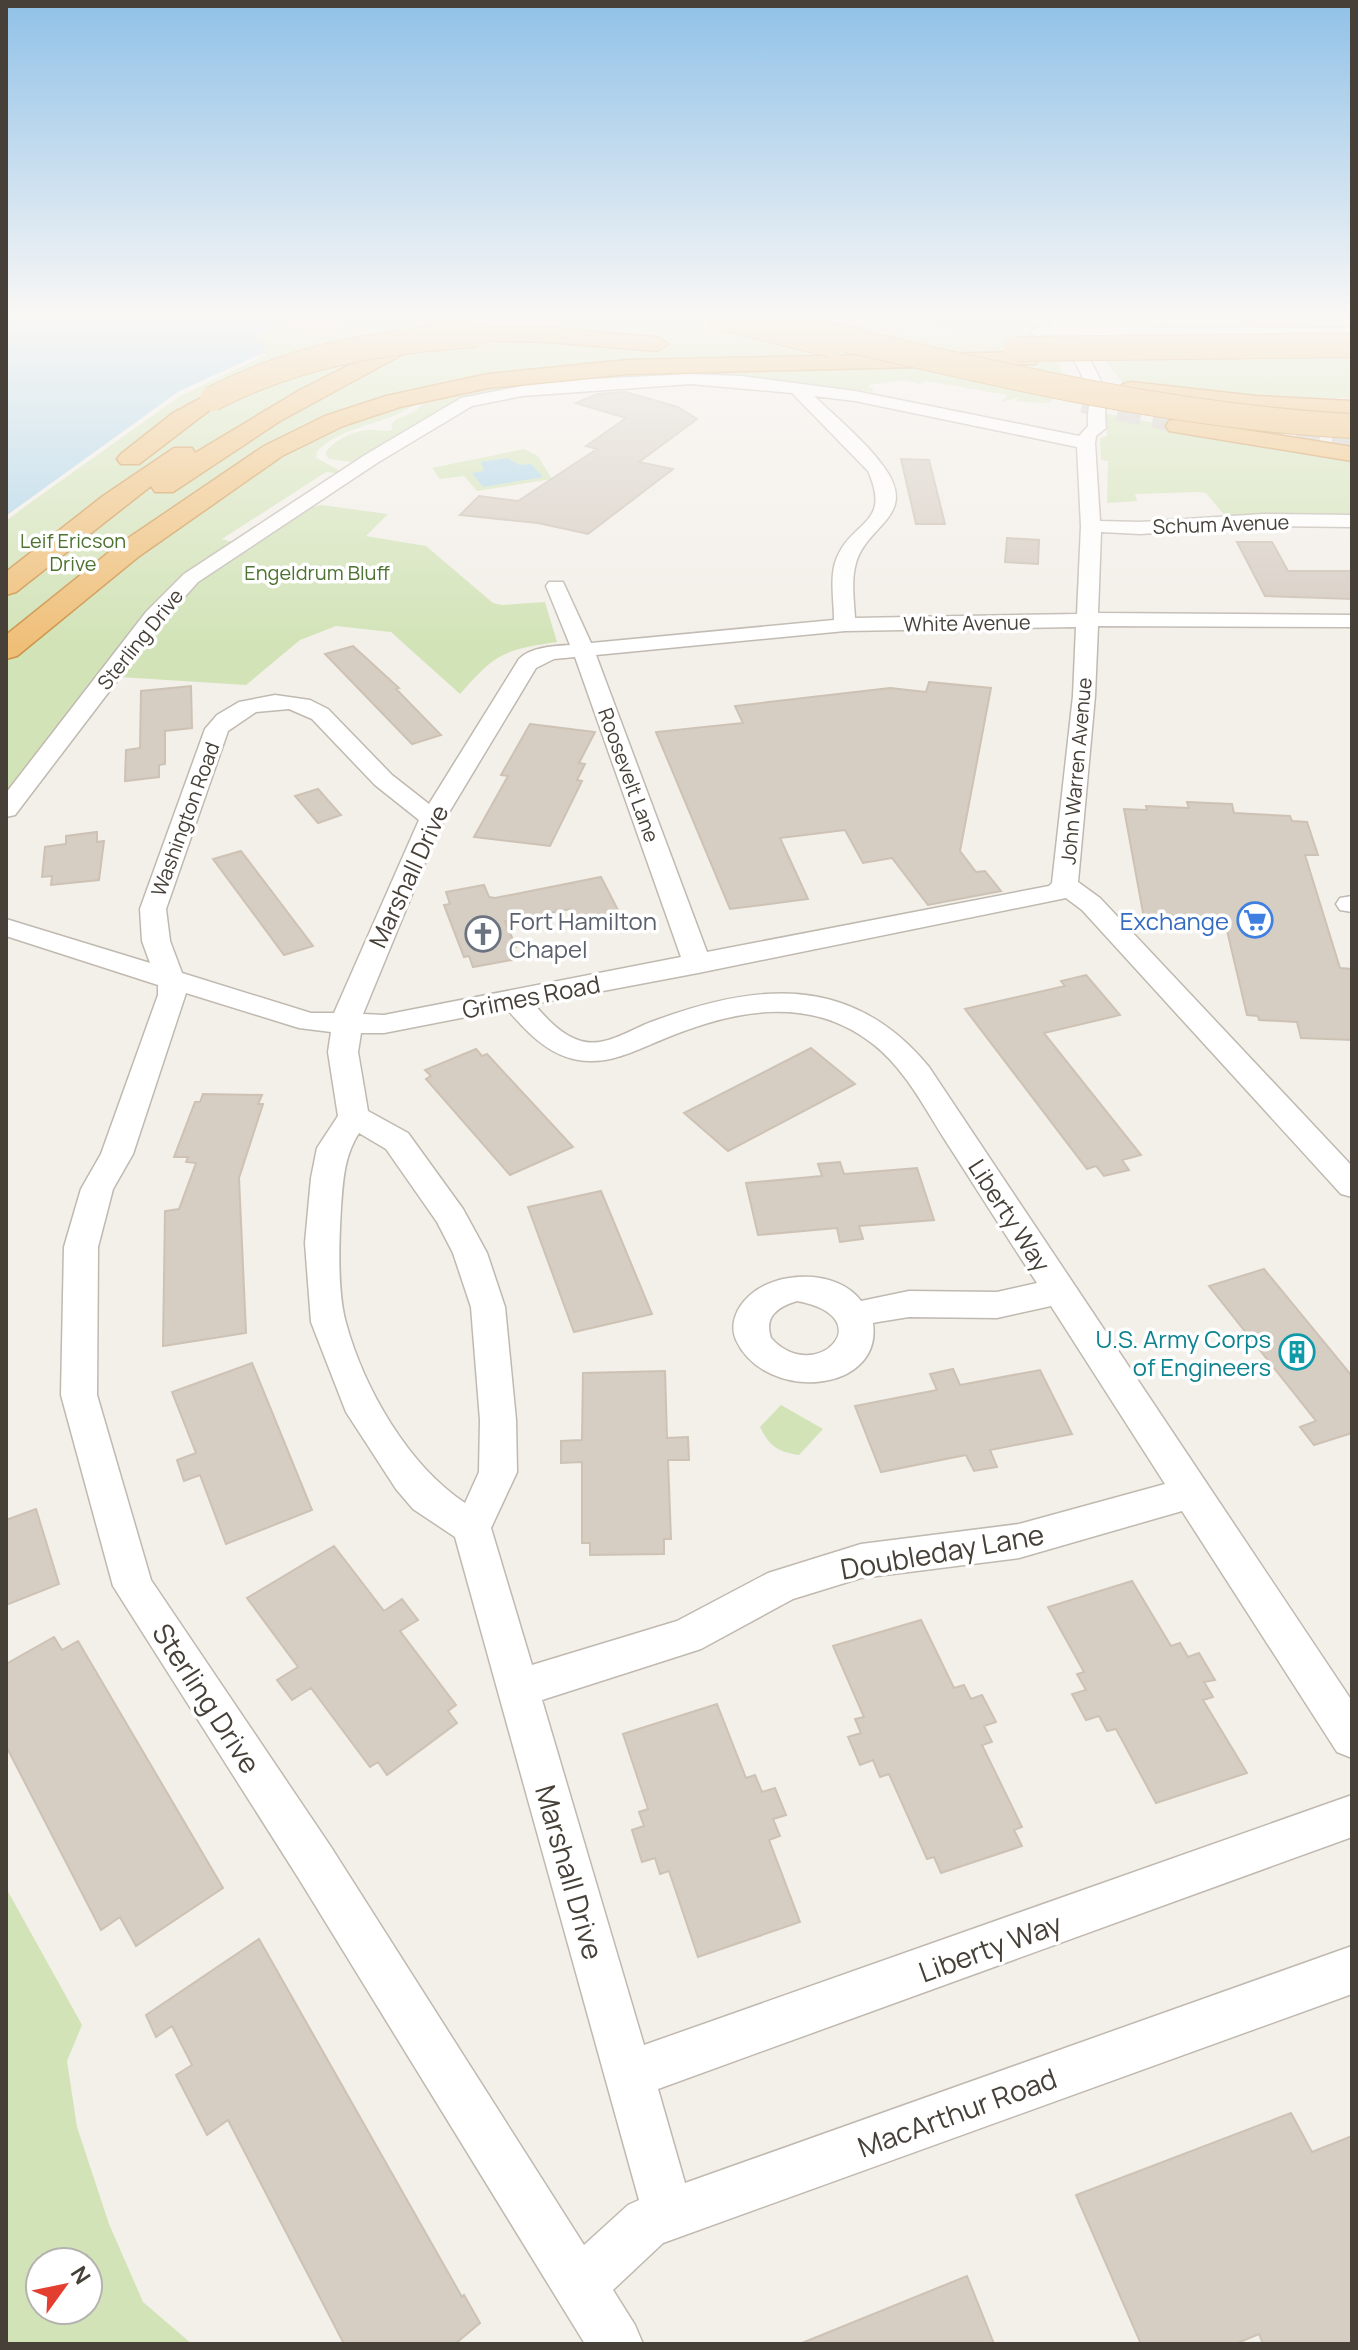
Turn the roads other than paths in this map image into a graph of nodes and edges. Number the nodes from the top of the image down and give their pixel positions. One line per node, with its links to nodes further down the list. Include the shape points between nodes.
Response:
1 (172, 427): 18 (highway, bridge)
2 (223, 427): 19 (highway, via 112,502)
3 (255, 427): 24 (highway, via 139,506)
4 (322, 427): 25 (highway, via 273,451 128,551)
5 (425, 427): 27 (street, Sterling Drive, via 191,578 154,617)
6 (835, 427): 23 (street, via 876,469 886,499 880,519 846,561)
7 (1021, 427): 13 (street, Sterling Drive)
8 (1080, 427): 13 (street, John Warren Avenue)
9 (1097, 427): 13 (street, John Warren Avenue)
10 (1193, 427): 15 (highway)
11 (1218, 427): 14 (highway)
12 (1242, 427): 14 (highway)
13 (1087, 438): 17 (street, John Warren Avenue)
14 (1352, 442)
15 (1352, 454)
16 (1352, 521): 17 (street, Schum Avenue)
17 (1091, 526): 21 (street, John Warren Avenue)
18 (6, 560)
19 (6, 586)
20 (556, 586): 26 (street, Roosevelt Lane)
21 (1087, 621): 22 (street, White Avenue); 23 (street, White Avenue); 29 (street, John Warren Avenue)
22 (1352, 621)
23 (845, 625): 26 (street, White Avenue)
24 (6, 631)
25 (6, 650)
26 (582, 650): 28 (street, Marshall Drive, via 541,656 527,664); 31 (street, Roosevelt Lane)
27 (6, 810)
28 (432, 817): 32 (street, Washington Road, via 407,803 313,709 274,703 233,713 217,729 153,909 161,958); 34 (street, Marshall Drive)
29 (1065, 885): 31 (street, Grimes Road, via 1058,892); 36 (street, John Warren Avenue, via 1091,904)
30 (6, 927): 32 (street, Grimes Road)
31 (698, 965): 33 (street, Grimes Road)
32 (173, 980): 34 (street, Grimes Road, via 309,1022); 47 (street, Sterling Drive, via 167,1011 117,1154 97,1189 81,1247 79,1395 133,1586)
33 (515, 1000): 34 (street, Grimes Road, via 384,1024); 37 (street, Liberty Way, via 541,1028 582,1051 604,1051 705,1013 762,1001 823,1008 872,1029 904,1054)
34 (344, 1025): 35 (street, Marshall Drive)
35 (354, 1116): 40 (street, via 397,1141 451,1217 488,1307 498,1472); 40 (street, via 333,1148 327,1178 322,1243 328,1322 364,1412 409,1478 427,1498)
36 (1352, 1186)
37 (1060, 1291): 38 (street, via 997,1305 909,1304); 39 (street, Liberty Way)
38 (855, 1316)
39 (1193, 1492): 41 (street, Doubleday Lane, via 1019,1541 848,1565 782,1585 687,1636); 42 (street, Liberty Way)
40 (472, 1528): 41 (street, Marshall Drive)
41 (517, 1689): 45 (street, Marshall Drive)
42 (1352, 1738)
43 (1352, 1816): 45 (street, Liberty Way)
44 (1352, 1970): 46 (street, MacArthur Road)
45 (628, 2075): 46 (street, Marshall Drive)
46 (669, 2215): 47 (street, MacArthur Road, via 646,2223)
47 (581, 2284): 48 (street, Sterling Drive)
48 (616, 2344)

